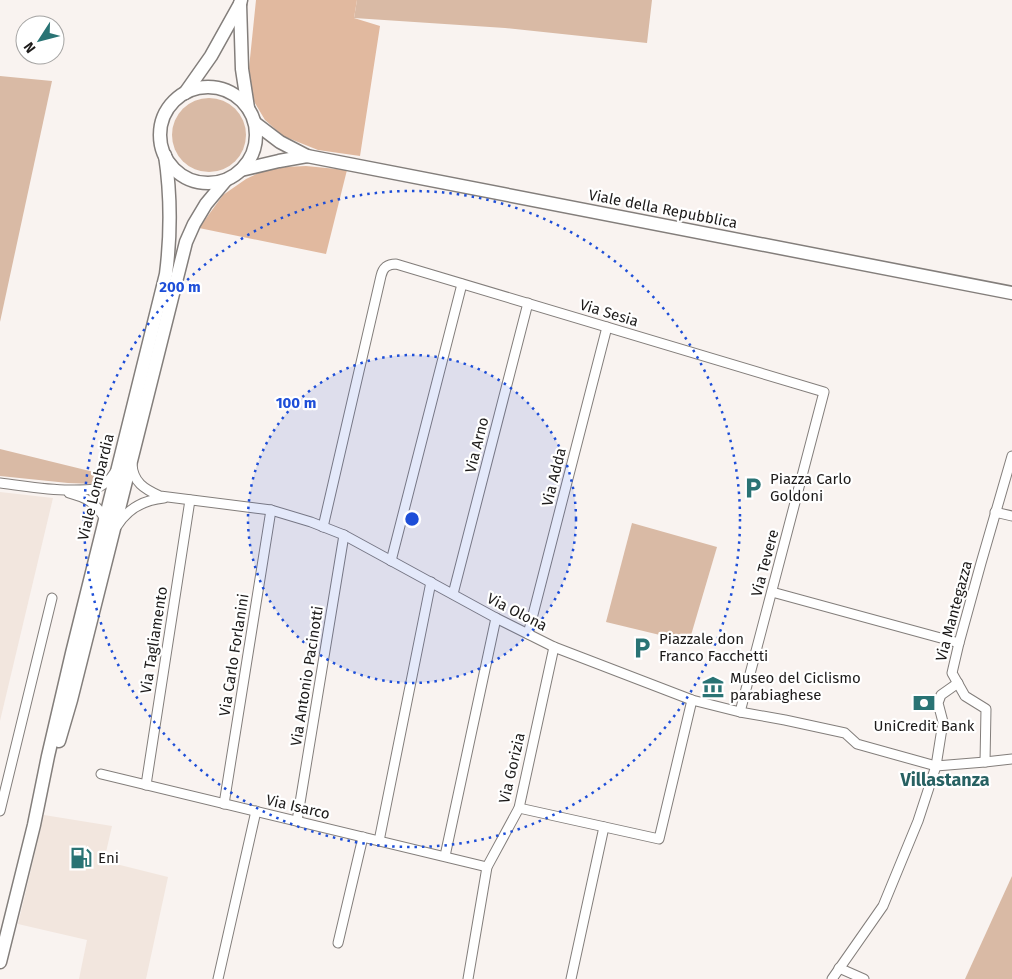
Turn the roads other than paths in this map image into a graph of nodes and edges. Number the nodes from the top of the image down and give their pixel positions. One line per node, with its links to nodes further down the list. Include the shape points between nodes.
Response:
1 (240, 2): 2 (main road, via 211,56); 3 (main road, via 242,69)
2 (185, 93): 3 (main road, via 202,87 220,88 236,96); 5 (main road, via 171,104 162,121 160,138)
3 (248, 108): 4 (main road)
4 (255, 123): 6 (main road, via 280,142); 7 (main road, via 254,148)
5 (165, 156): 8 (main road, via 171,166 190,180 202,183); 16 (main road, Viale Lombardia, via 170,211 166,274)
6 (307, 156): 7 (main road); 10 (main road, Viale della Repubblica)
7 (241, 170): 8 (main road)
8 (226, 180): 15 (main road, Viale Lombardia, via 206,204 186,242)
9 (462, 284): 11 (street, Via Sesia); 25 (street, Via Sesia, via 396,264 386,266 382,271); 28 (street)
10 (1012, 294)
11 (528, 303): 12 (street, Via Sesia); 31 (street, Via Arno)
12 (607, 327): 13 (street, Via Sesia); 34 (street, Via Adda)
13 (824, 392): 30 (street, Via Tevere)
14 (1012, 456): 22 (street, Via Mantegazza)
15 (132, 460): 19 (street, Via Olona, via 138,482 151,493); 26 (main road, Viale Lombardia)
16 (118, 467): 18 (street, via 107,481 94,488); 24 (main road, Viale Lombardia)
17 (0, 483): 18 (street)
18 (62, 490): 24 (street, via 90,501)
19 (169, 498): 20 (street, Via Olona); 26 (street, Via Olona, via 149,500 134,507)
20 (190, 500): 21 (street, Via Olona); 44 (street, Via Tagliamento)
21 (271, 510): 25 (street, Via Olona); 45 (street, Via Carlo Forlanini)
22 (995, 512): 23 (street); 35 (street, Via Mantegazza)
23 (1012, 516)
24 (105, 518): 50 (main road, Viale Lombardia)
25 (323, 527): 27 (street, Via Olona)
26 (114, 531): 50 (main road, Viale Lombardia)
27 (344, 536): 28 (street, Via Olona); 49 (street, Via Antonio Pacinotti)
28 (392, 561): 29 (street, Via Olona)
29 (431, 582): 31 (street, Via Olona); 53 (street)
30 (772, 592): 35 (street); 39 (street, Via Tevere)
31 (453, 594): 33 (street, Via Olona)
32 (52, 598): 47 (street)
33 (496, 618): 34 (street, Via Olona); 54 (street)
34 (528, 634): 36 (street, Via Olona)
35 (958, 643): 37 (street, Via Mantegazza, via 952,673)
36 (554, 647): 38 (street, Via Olona); 46 (street, Via Gorizia)
37 (958, 683): 41 (street, Via Mantegazza, via 965,696 986,709); 42 (street, via 941,696 938,703 943,722)
38 (692, 700): 39 (street, Via Olona); 51 (street, via 659,839)
39 (740, 712): 42 (street, Via Olona, via 846,733 857,744)
40 (1012, 759): 41 (street)
41 (984, 762): 42 (street)
42 (936, 766): 58 (street, via 918,822 883,906)
43 (101, 774): 44 (street, Via Isarco)
44 (146, 785): 45 (street, Via Isarco)
45 (224, 804): 48 (street, Via Isarco)
46 (519, 808): 51 (street); 55 (street, Via Gorizia)
47 (0, 811)
48 (256, 811): 49 (street, Via Isarco); 59 (street)
49 (297, 821): 52 (street, Via Isarco)
50 (34, 825): 57 (main road, Viale Lombardia)
51 (604, 827): 61 (street)
52 (363, 837): 53 (street, Via Isarco); 56 (street)
53 (379, 840): 54 (street, Via Isarco)
54 (445, 856): 55 (street, Via Isarco)
55 (488, 867): 60 (street, Via Gorizia)
56 (338, 943)
57 (0, 962)
58 (839, 968): 62 (street); 63 (street)
59 (218, 979)
60 (468, 979)
61 (572, 979)
62 (832, 979)
63 (864, 979)

